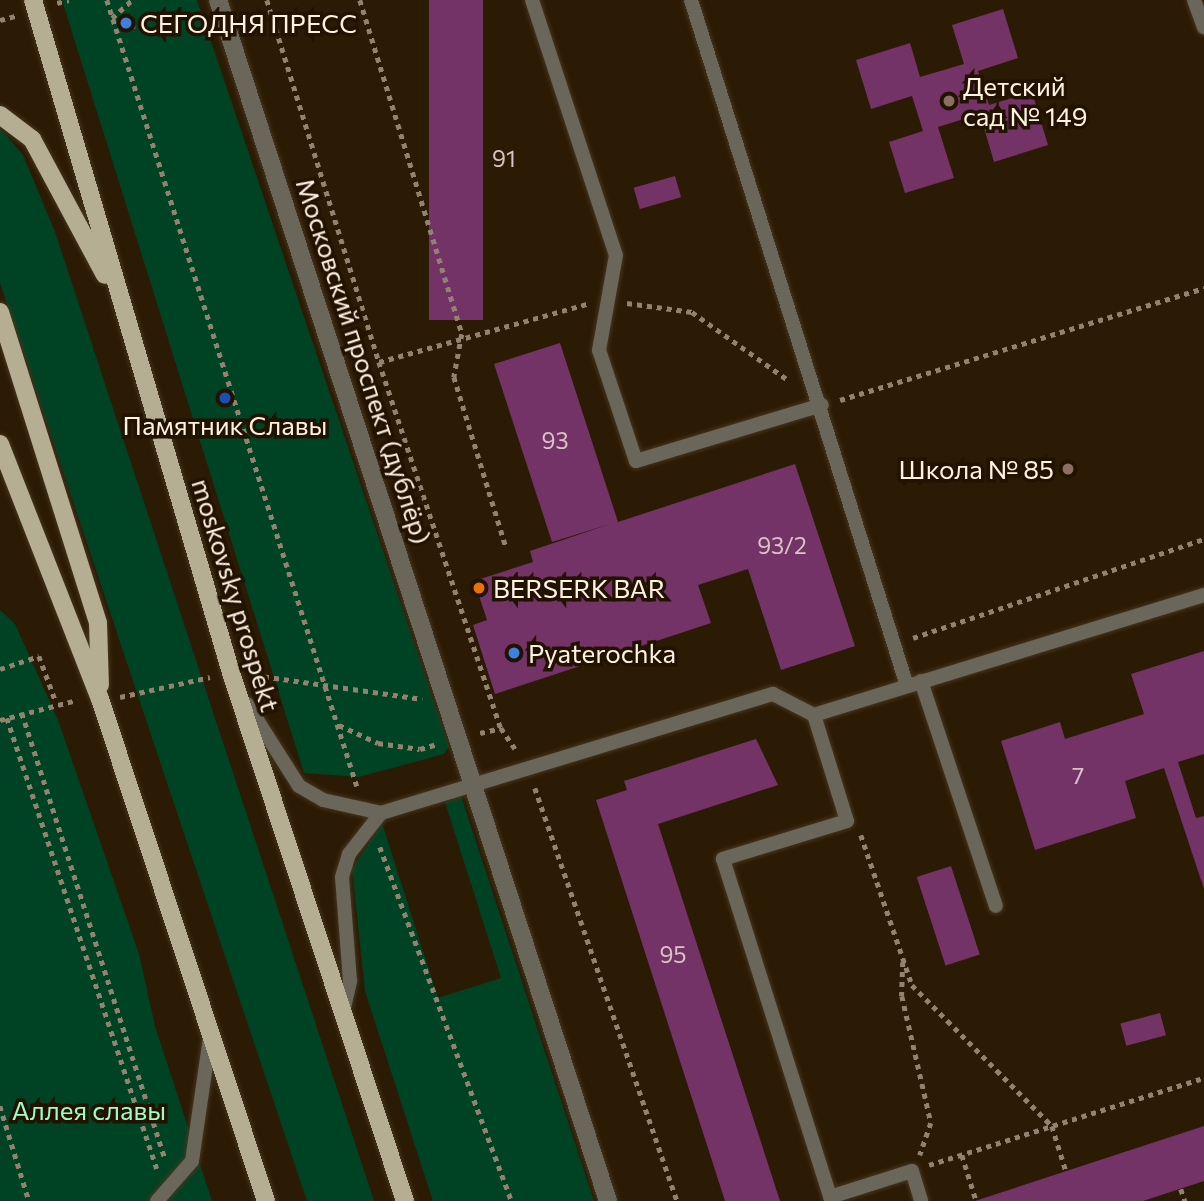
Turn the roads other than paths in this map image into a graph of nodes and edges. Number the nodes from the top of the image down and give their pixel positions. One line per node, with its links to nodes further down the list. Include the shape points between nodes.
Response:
1 (33, 0): 8 (main road, moskovsky prospekt)
2 (218, 0): 17 (street, Московский проспект (дублёр))
3 (532, 0): 10 (lane, via 616,255 599,350 636,461)
4 (691, 0): 10 (lane)
5 (1194, 0): 6 (lane)
6 (1204, 27)
7 (0, 115): 8 (main road, via 32,139)
8 (122, 306): 13 (main road, moskovsky prospekt)
9 (0, 312): 15 (main road, via 98,622)
10 (822, 405): 14 (lane, via 894,644)
11 (0, 444): 15 (main road)
12 (1204, 595): 14 (lane)
13 (232, 676): 18 (lane, via 280,764 299,786); 20 (main road, moskovsky prospekt)
14 (914, 684): 16 (lane); 19 (lane)
15 (100, 699): 21 (main road)
16 (814, 715): 17 (lane, via 773,694); 26 (lane, via 847,821 723,859 830,1197 912,1171)
17 (474, 786): 18 (lane); 25 (street, Московский проспект (дублёр))
18 (372, 815): 20 (lane, via 342,877 350,981)
19 (996, 906)
20 (342, 1016): 24 (main road, moskovsky prospekt)
21 (210, 1035): 22 (lane, via 192,1161 171,1191); 23 (main road)
22 (157, 1201)
23 (266, 1201)
24 (405, 1201)
25 (608, 1201)
26 (921, 1201)

